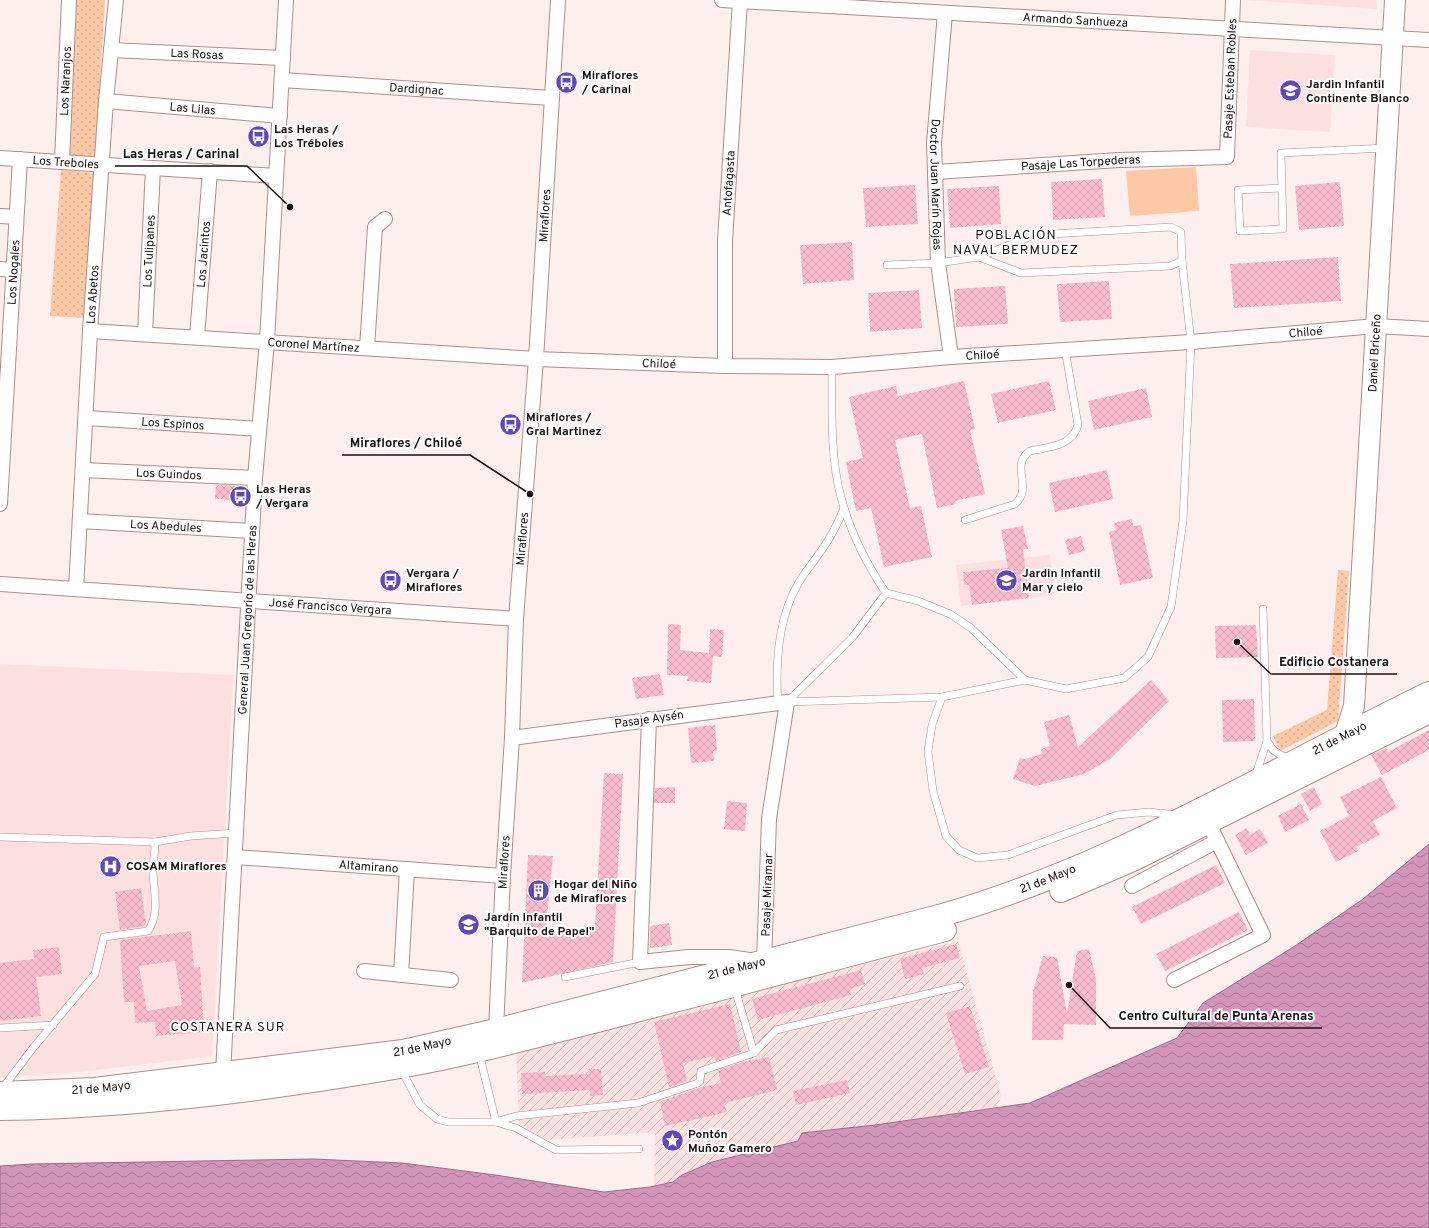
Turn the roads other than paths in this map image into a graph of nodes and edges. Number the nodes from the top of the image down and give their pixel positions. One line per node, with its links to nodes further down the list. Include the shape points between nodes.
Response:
1 (70, 0): 23 (street, Los Naranjos)
2 (116, 0): 13 (street, Los Abetos)
3 (286, 0): 14 (street, General Juan Gregorio de las Heras)
4 (558, 0): 16 (street, Miraflores)
5 (722, 0): 8 (street, Armando Sanhueza)
6 (1233, 0): 10 (street, Pasaje Esteban Robles)
7 (1395, 0): 11 (street, Daniel Briceño)
8 (740, 1): 9 (street, Armando Sanhueza); 51 (street, Antofagasta, via 725,241)
9 (945, 13): 10 (street, Armando Sanhueza); 27 (street, Doctor Juan Marín Rojas, via 934,143)
10 (1231, 29): 11 (street, Armando Sanhueza); 20 (street, Pasaje Esteban Robles)
11 (1392, 39): 12 (street, Armando Sanhueza); 19 (street, Daniel Briceño)
12 (1429, 40)
13 (111, 50): 14 (street, Las Rosas); 17 (street, Los Abetos)
14 (283, 58): 15 (street, General Juan Gregorio de las Heras)
15 (282, 80): 16 (street, Dardignac); 18 (street, General Juan Gregorio de las Heras)
16 (551, 98): 50 (street, Miraflores)
17 (106, 101): 18 (street, Las Lilas); 24 (street, Los Abetos)
18 (280, 116): 28 (street, General Juan Gregorio de las Heras)
19 (1386, 148): 29 (lane, via 1281,153); 40 (street, Daniel Briceño)
20 (1227, 157): 27 (street, Pasaje Las Torpederas, via 1119,160)
21 (0, 158): 22 (street, Los Treboles)
22 (20, 159): 23 (street, Los Treboles); 31 (street, Los Nogales)
23 (62, 162): 24 (street, Los Treboles)
24 (102, 164): 25 (street, Los Treboles); 42 (street, Los Abetos)
25 (153, 168): 26 (street, Los Treboles); 43 (street, Los Tulipanes)
26 (210, 171): 28 (street, Los Treboles); 44 (street, Los Jacintos)
27 (936, 172): 35 (street, Doctor Juan Marín Rojas)
28 (276, 176): 45 (street, General Juan Gregorio de las Heras)
29 (1282, 188): 29 (lane, via 1283,229 1240,231 1238,190)
30 (0, 216): 31 (street)
31 (16, 217): 38 (street, Los Nogales)
32 (385, 219): 47 (street, via 375,227)
33 (979, 257): 34 (lane, via 1021,273 1163,266); 34 (lane, via 1034,235 1171,227 1181,232); 35 (lane)
34 (1182, 261): 46 (lane)
35 (938, 263): 36 (lane); 49 (street, Doctor Juan Marín Rojas)
36 (887, 265)
37 (0, 269): 38 (street)
38 (14, 270): 39 (street, Los Nogales)
39 (5, 321): 53 (street, Los Nogales)
40 (1376, 326): 41 (street, Chiloé); 46 (street, Chiloé); 73 (street, Daniel Briceño)
41 (1429, 329)
42 (90, 331): 43 (street, Coronel Martínez); 54 (street, Los Abetos)
43 (145, 334): 44 (street, Coronel Martínez)
44 (197, 337): 45 (street, Coronel Martínez)
45 (266, 341): 47 (street, Coronel Martínez); 55 (street, General Juan Gregorio de las Heras)
46 (1191, 342): 48 (street, Chiloé); 69 (lane, via 1183,521 1171,607 1148,657 1124,678 1066,688)
47 (367, 348): 50 (street, Coronel Martínez)
48 (1065, 349): 49 (street, Chiloé); 60 (lane, via 1078,425 1074,435 1064,443 1026,453 1021,465 1023,492 1019,501)
49 (950, 357): 52 (street, Chiloé)
50 (536, 359): 51 (street, Chiloé); 68 (street, Miraflores)
51 (726, 366): 52 (street, Chiloé)
52 (832, 367): 59 (lane, via 833,442)
53 (3, 407): 58 (street, Los Nogales)
54 (86, 418): 55 (street, Los Espinos); 56 (street, Los Abetos)
55 (259, 429): 57 (street, General Juan Gregorio de las Heras)
56 (83, 470): 57 (street, Los Guindos); 61 (street, Los Abetos)
57 (255, 478): 62 (street, General Juan Gregorio de las Heras)
58 (0, 504)
59 (844, 508): 65 (lane, via 853,535); 72 (lane, via 826,547 804,574 786,616 778,646 776,671)
60 (965, 520)
61 (80, 521): 62 (street, Los Abedules); 64 (street, Los Abetos)
62 (252, 531): 66 (street, General Juan Gregorio de las Heras)
63 (0, 584): 64 (street, José Francisco Vergara)
64 (76, 589): 66 (street, José Francisco Vergara)
65 (886, 593): 69 (lane, via 918,601 950,614 971,628); 72 (lane, via 852,638)
66 (248, 600): 68 (street, José Francisco Vergara); 84 (street, General Juan Gregorio de las Heras)
67 (1263, 609): 79 (lane)
68 (516, 619): 78 (street, Miraflores)
69 (1025, 680): 71 (lane)
70 (1429, 693): 75 (main road, 21 de Mayo)
71 (942, 697): 72 (lane); 82 (lane, via 932,725 928,751 933,791 946,836 959,850 977,858 1008,855 1117,815 1149,812)
72 (782, 702): 76 (street, Pasaje Aysén); 92 (street, Pasaje Miramar, via 769,819)
73 (1354, 706): 75 (street); 77 (street, Daniel Briceño)
74 (1429, 712): 83 (main road, 21 de Mayo)
75 (1378, 718): 77 (main road, 21 de Mayo)
76 (649, 719): 78 (street, Pasaje Aysén); 91 (street)
77 (1344, 734): 80 (main road, 21 de Mayo)
78 (512, 738): 89 (street, Miraflores)
79 (1267, 741): 80 (lane, via 1279,754); 81 (lane)
80 (1292, 762): 81 (main road, 21 de Mayo)
81 (1254, 781): 82 (main road, 21 de Mayo)
82 (1186, 816): 92 (main road, 21 de Mayo, via 1081,867 1007,896)
83 (1213, 832): 90 (street); 97 (street, via 1263,935); 98 (main road, 21 de Mayo, via 1021,907 946,930)
84 (236, 833): 86 (lane, via 191,836); 87 (street, General Juan Gregorio de las Heras)
85 (0, 837): 86 (lane)
86 (156, 842): 100 (lane, via 153,873 156,906 153,924 148,931 104,937 95,974)
87 (234, 857): 88 (street, Altamirano); 106 (street, General Juan Gregorio de las Heras)
88 (406, 869): 89 (street, Altamirano); 94 (street)
89 (502, 876): 102 (street, Miraflores)
90 (1132, 886)
91 (640, 962): 92 (street, via 689,957 730,957); 95 (lane)
92 (764, 962): 102 (main road, 21 de Mayo)
93 (364, 971): 94 (street)
94 (401, 975): 96 (street)
95 (565, 977)
96 (450, 980)
97 (1174, 980)
98 (734, 986): 103 (main road, 21 de Mayo); 104 (lane)
99 (960, 986): 104 (lane, via 776,1030)
100 (53, 1025): 101 (lane); 107 (lane)
101 (0, 1028)
102 (496, 1030): 106 (main road, 21 de Mayo, via 403,1051)
103 (479, 1050): 105 (main road, 21 de Mayo); 109 (lane)
104 (754, 1053): 109 (lane, via 701,1071 698,1083 638,1103 516,1116)
105 (400, 1067): 108 (main road, 21 de Mayo, via 148,1102); 109 (lane, via 420,1105 437,1119 448,1122)
106 (223, 1073): 107 (main road, 21 de Mayo, via 95,1089)
107 (0, 1092)
108 (0, 1109)
109 (496, 1122): 110 (lane, via 516,1128 556,1150)
110 (639, 1150)

